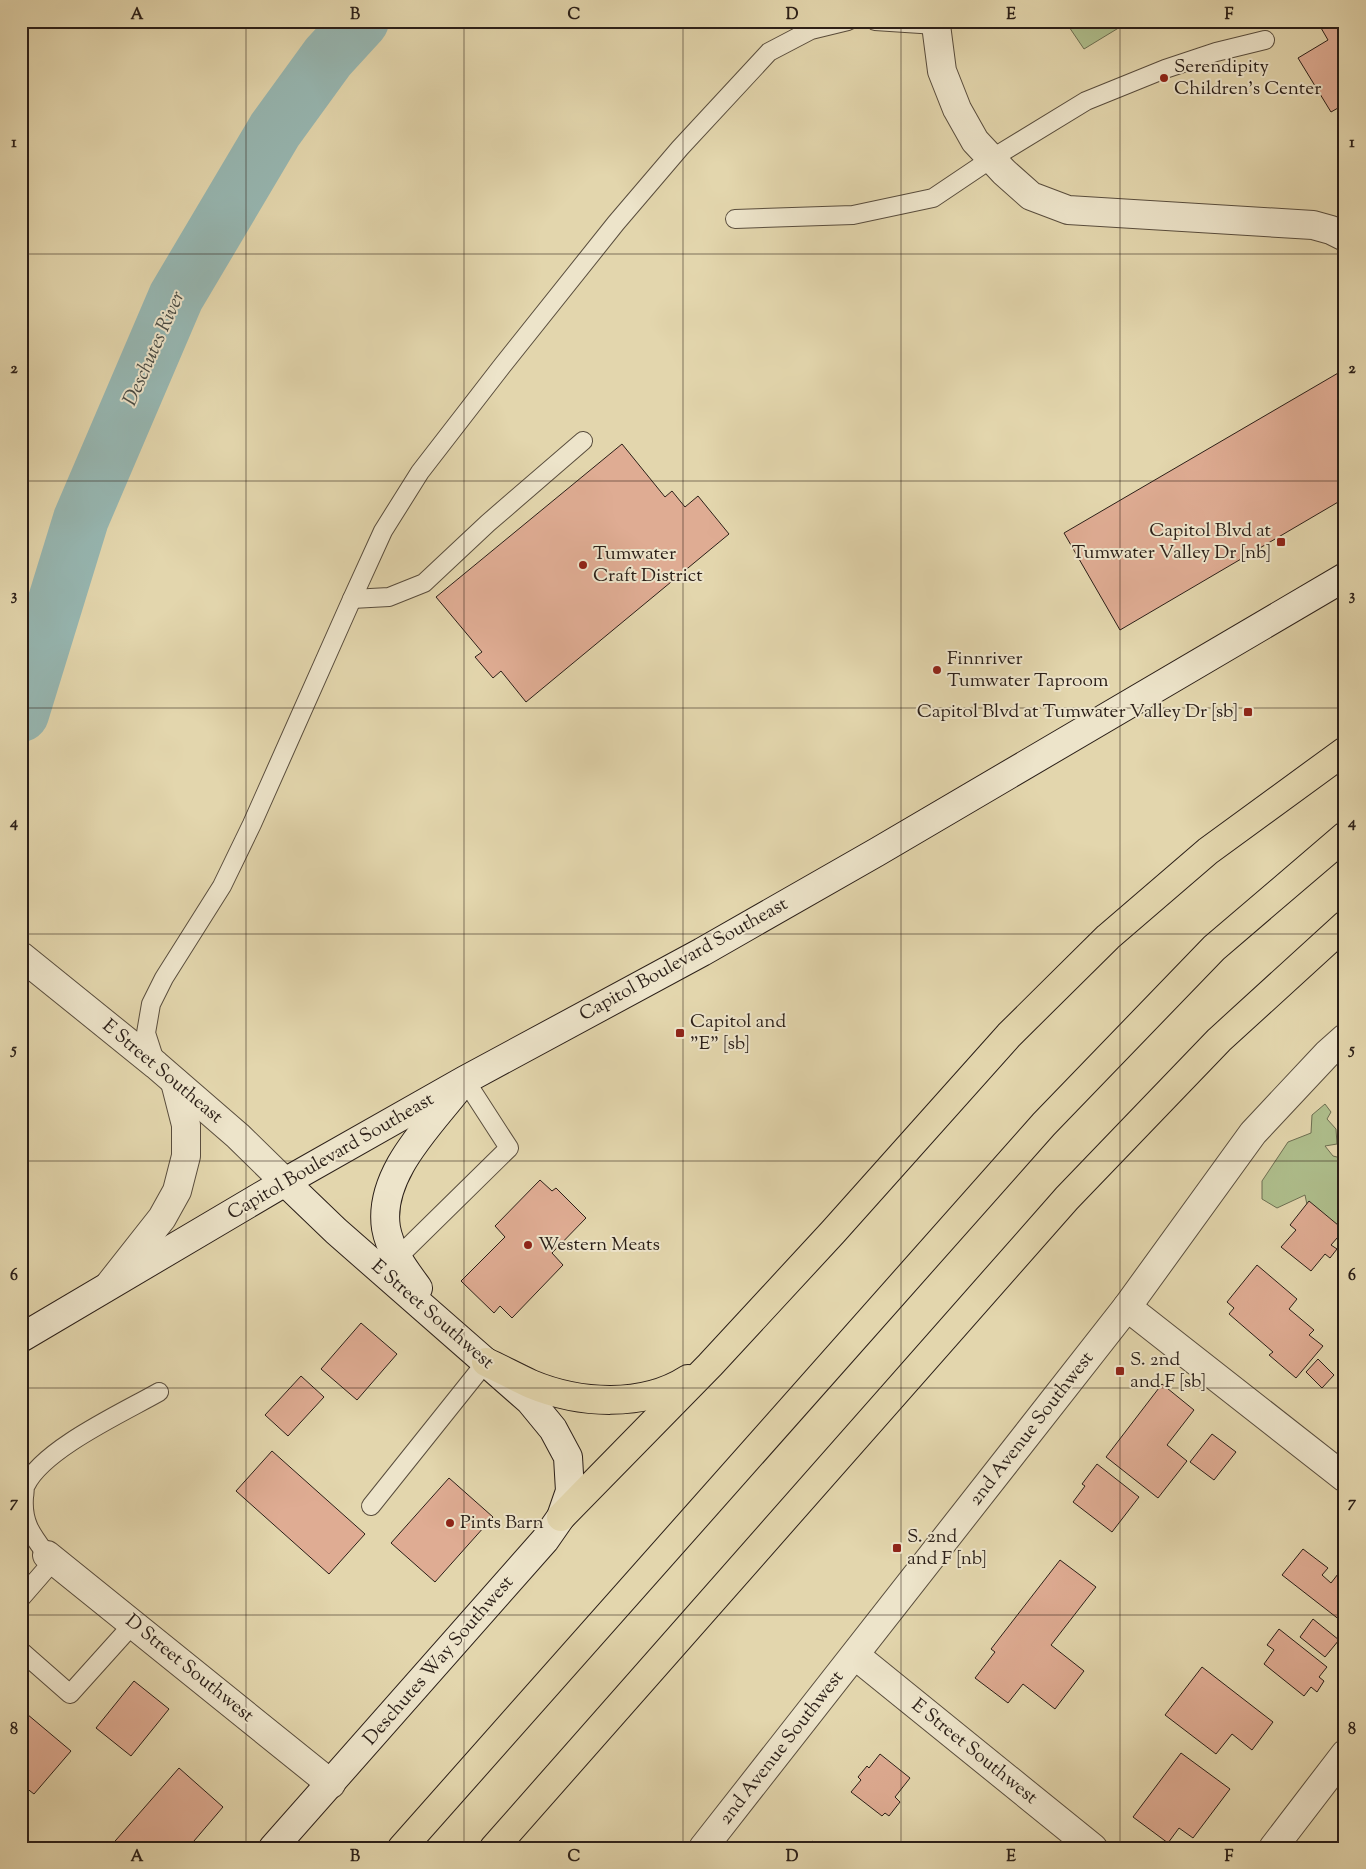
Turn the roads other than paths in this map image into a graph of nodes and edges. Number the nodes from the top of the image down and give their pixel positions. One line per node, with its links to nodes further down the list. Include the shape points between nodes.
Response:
1 (848, 21): 10 (lane, via 811,30 769,52 680,148 616,223 420,472 384,532)
2 (875, 21): 3 (lane)
3 (937, 23): 5 (street, via 942,71 957,109 974,142)
4 (1265, 40): 5 (lane, via 1165,69 1086,101)
5 (991, 159): 6 (lane, via 933,198 853,214); 7 (street, via 1031,196 1068,210 1313,225)
6 (735, 219)
7 (1345, 237)
8 (583, 441): 10 (lane, via 488,523 424,584 389,597)
9 (1345, 577): 17 (street, Capitol Boulevard Southeast, via 877,852 702,952)
10 (352, 599): 16 (lane, via 222,886 151,1004 146,1032)
11 (1345, 750): 25 (highway, via 1208,851 1108,937 1009,1034 833,1232)
12 (1345, 836): 39 (highway, via 1214,948 1044,1124)
13 (1345, 925): 40 (highway, via 1219,1040 1067,1198)
14 (28, 962): 16 (street, E Street Southeast)
15 (1345, 1038): 21 (street, 2nd Avenue Southwest, via 1253,1133)
16 (165, 1073): 18 (street, E Street Southeast); 20 (street, via 186,1125 186,1156 177,1191 162,1218)
17 (465, 1080): 18 (street, Capitol Boulevard Southeast); 19 (street, via 407,1154 392,1181 386,1204 386,1228); 19 (lane, via 509,1148)
18 (285, 1182): 20 (street, Capitol Boulevard Southeast); 22 (street, E Street Southwest)
19 (397, 1258): 22 (street)
20 (110, 1284): 23 (street, Capitol Boulevard Southeast)
21 (1127, 1307): 28 (street); 35 (street, 2nd Avenue Southwest)
22 (442, 1323): 24 (street, E Street Southwest)
23 (21, 1338)
24 (486, 1362): 25 (highway, via 532,1384 566,1395 613,1400 648,1396 681,1383); 27 (street, E Street Southwest, via 530,1400 553,1429); 29 (lane)
25 (710, 1364): 30 (highway)
26 (159, 1392): 31 (lane, via 60,1448 25,1486 23,1510 30,1532)
27 (568, 1457): 30 (street, Deschutes Way Southwest, via 570,1491)
28 (1345, 1478)
29 (371, 1506)
30 (561, 1517): 37 (street, Deschutes Way Southwest, via 545,1540)
31 (50, 1557): 32 (lane); 33 (street, D Street Southwest)
32 (21, 1598)
33 (133, 1624): 34 (lane, via 70,1694); 37 (street, D Street Southwest)
34 (21, 1651)
35 (856, 1656): 41 (street, 2nd Avenue Southwest); 42 (street, E Street Southwest)
36 (1345, 1754): 43 (street)
37 (331, 1784): 38 (street, Deschutes Way Southwest)
38 (273, 1848)
39 (402, 1848)
40 (494, 1848)
41 (704, 1848)
42 (1093, 1848)
43 (1273, 1848)

